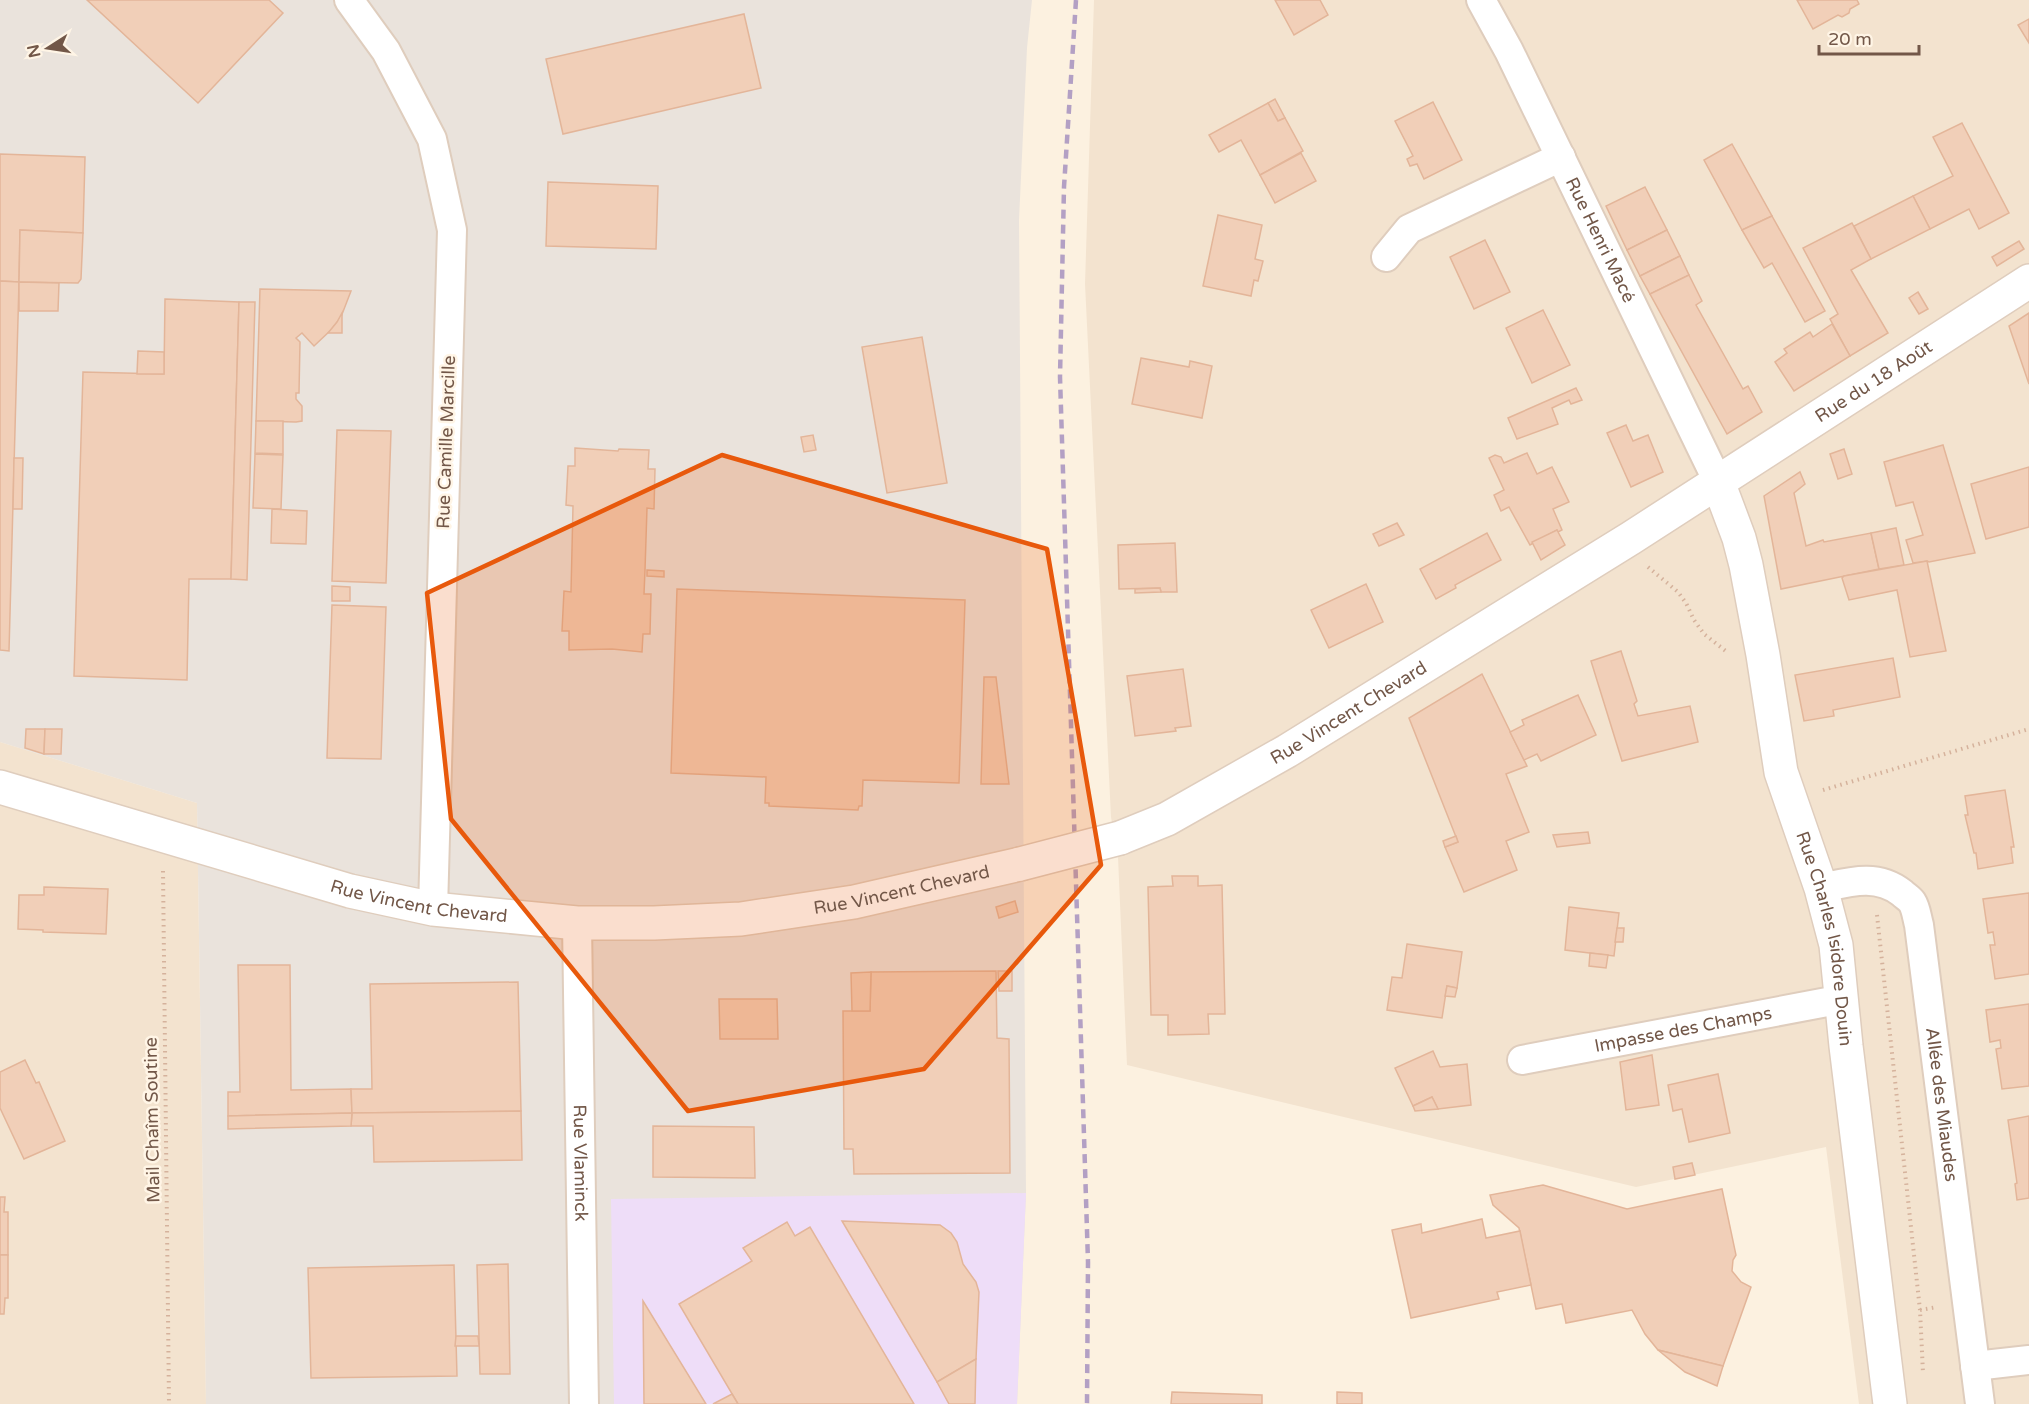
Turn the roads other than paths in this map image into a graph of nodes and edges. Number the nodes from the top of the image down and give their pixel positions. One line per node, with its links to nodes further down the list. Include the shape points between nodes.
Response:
1 (349, 0): 9 (street, Rue Camille Marcille, via 386,51 432,139 452,230)
2 (1481, 0): 3 (street, Rue Henri Macé)
3 (1561, 157): 4 (street); 6 (street, Rue Henri Macé)
4 (1380, 246)
5 (2029, 281): 6 (street, Rue du 18 Août)
6 (1718, 482): 8 (street, Rue Charles Isidore Douin, via 1739,538 1781,771); 10 (street, Rue Vincent Chevard, bridge, via 1287,751 1167,819 1120,838 854,902 741,919)
7 (0, 786): 9 (street, Rue Vincent Chevard, via 350,891)
8 (1821, 888): 11 (street, Rue Charles Isidore Douin, via 1836,945); 14 (street, Allée des Miaudes, via 1872,879 1897,889 1912,902 1919,925)
9 (434, 909): 10 (street, Rue Vincent Chevard)
10 (577, 923): 15 (street, Rue Vlaminck)
11 (1843, 999): 12 (street, Impasse des Champs); 16 (street, Rue Charles Isidore Douin)
12 (1522, 1060)
13 (2029, 1360): 14 (street)
14 (1975, 1366): 17 (street, Allée des Miaudes)
15 (584, 1404)
16 (1890, 1404)
17 (1980, 1404)

